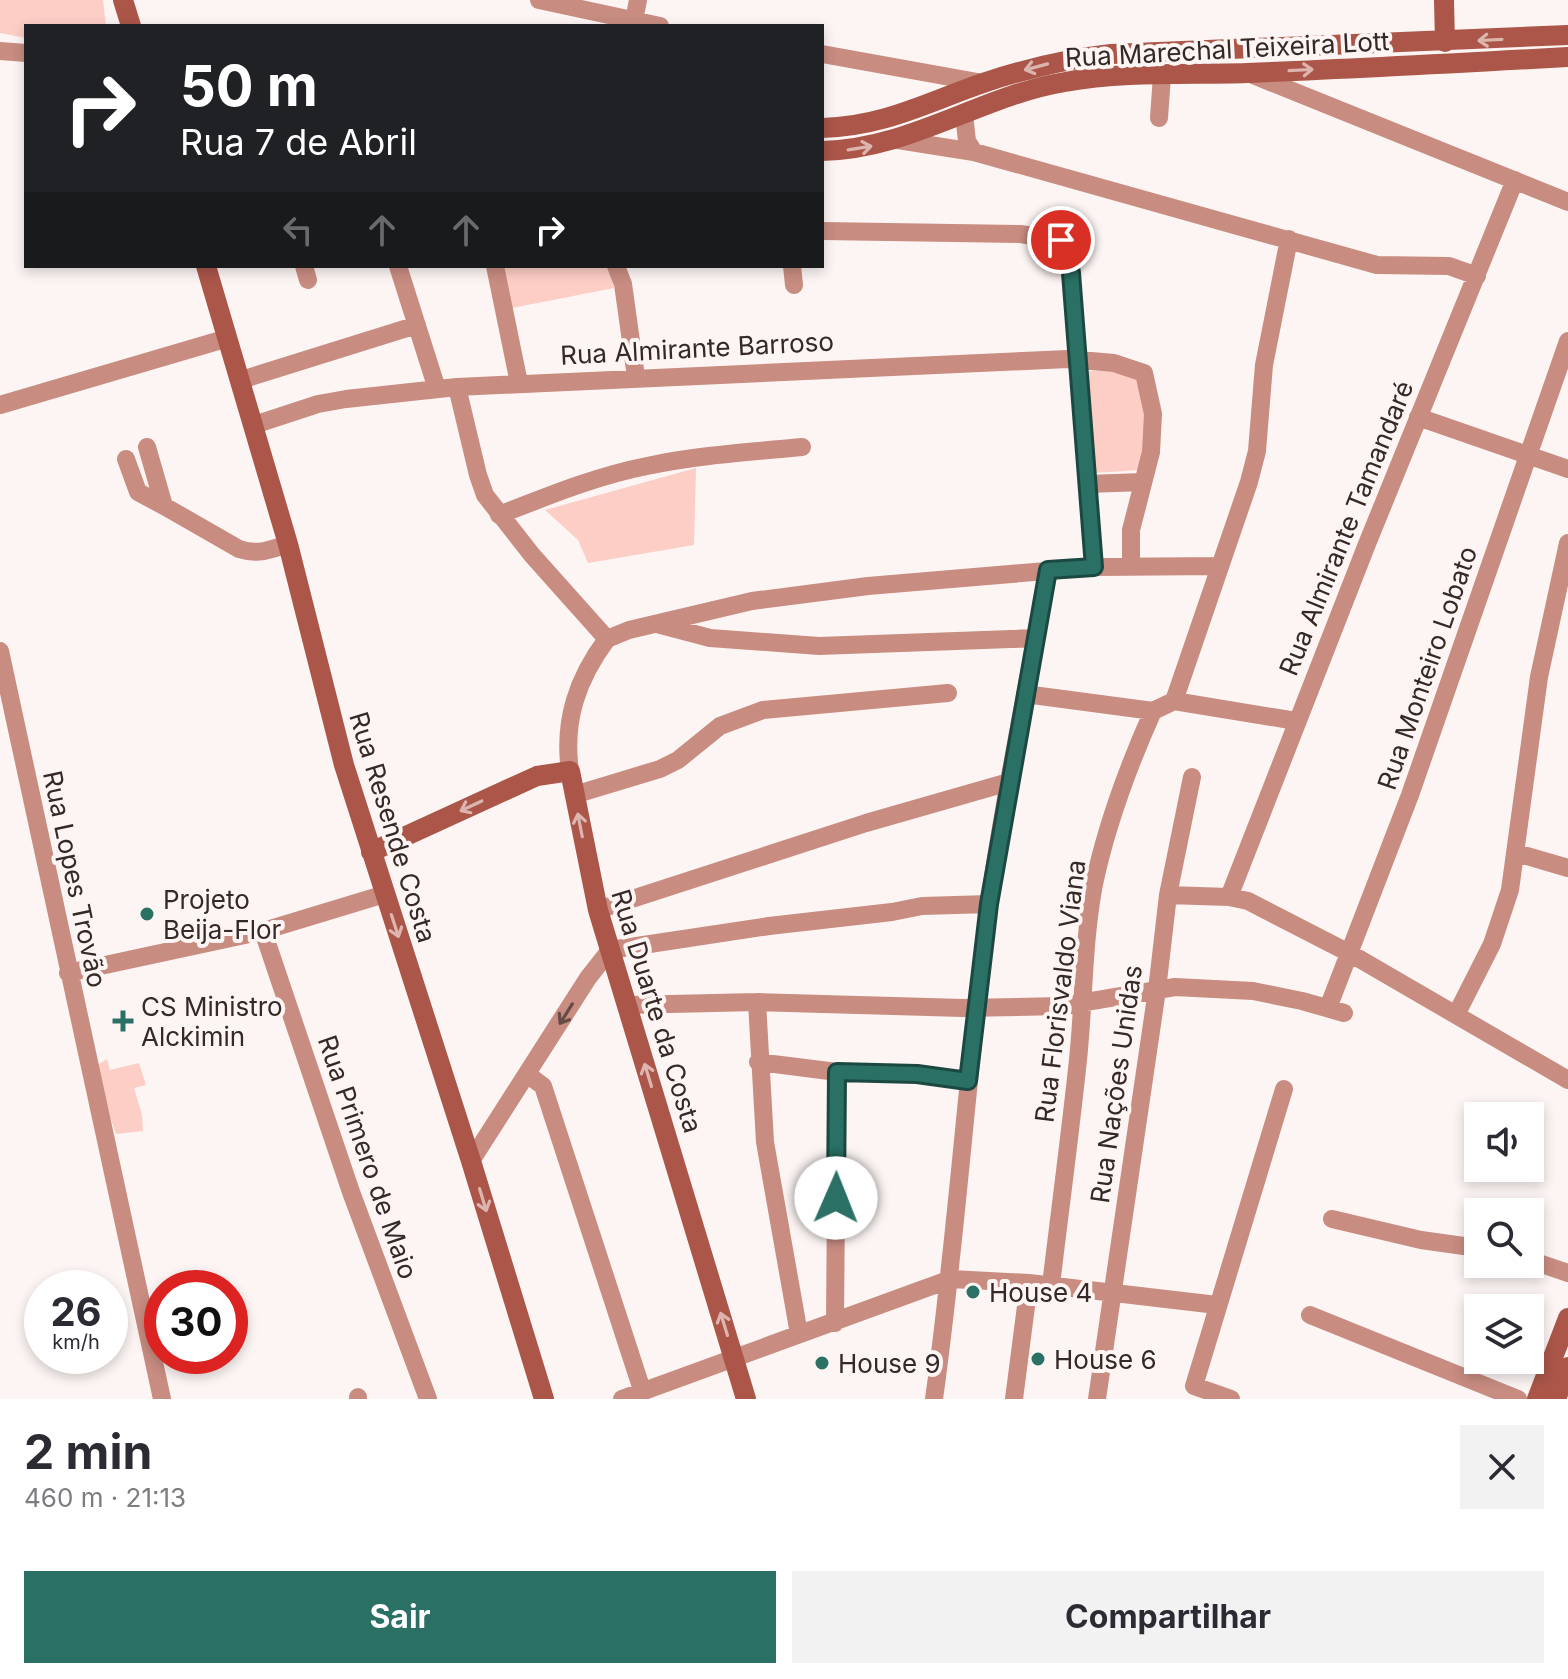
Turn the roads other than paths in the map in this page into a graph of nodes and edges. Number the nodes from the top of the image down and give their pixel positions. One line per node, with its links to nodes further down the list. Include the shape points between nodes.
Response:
1 (123, 0): 6 (main road)
2 (539, 0): 5 (street)
3 (638, 0): 5 (street)
4 (1444, 0): 8 (main road)
5 (633, 23)
6 (130, 24)
7 (1568, 35): 8 (main road, Rua Marechal Teixeira Lott, one-way to 8)
8 (1445, 42): 11 (main road, Rua Marechal Teixeira Lott)
9 (0, 51): 10 (street)
10 (24, 53)
11 (1160, 53): 15 (main road); 16 (main road, Rua Marechal Teixeira Lott, one-way to 16, via 1062,60)
12 (824, 54): 16 (street)
13 (1568, 57): 14 (main road, Rua Marechal Teixeira Lott, one-way to 13)
14 (1248, 73): 15 (main road, Rua Marechal Teixeira Lott); 23 (street)
15 (1162, 75): 17 (main road, Rua Marechal Teixeira Lott, via 1065,82); 18 (street)
16 (983, 83): 19 (main road, Rua Marechal Teixeira Lott, via 892,118)
17 (964, 114): 20 (main road, Rua Marechal Teixeira Lott); 22 (street)
18 (1159, 118)
19 (824, 128)
20 (898, 140): 21 (main road, Rua Marechal Teixeira Lott, one-way to 20); 22 (street)
21 (824, 151)
22 (974, 152): 26 (street)
23 (1515, 180): 24 (street); 31 (street, Rua Almirante Tamandaré)
24 (1568, 202)
25 (824, 231): 35 (street, via 1020,234 1061,240 1071,273)
26 (1289, 239): 31 (street, via 1377,265 1449,266); 56 (street, via 1264,365 1257,451)
27 (207, 268): 33 (main road, Rua Resende Costa)
28 (399, 268): 32 (street)
29 (495, 268): 38 (street)
30 (617, 268): 36 (street)
31 (1477, 276): 42 (street, Rua Almirante Tamandaré)
32 (417, 325): 37 (street); 40 (street)
33 (228, 338): 37 (main road, Rua Resende Costa); 41 (street)
34 (1568, 341): 46 (street, Rua Monteiro Lobato)
35 (1076, 360): 36 (street, Rua Almirante Barroso); 49 (street, Rua Almirante Barroso, via 1114,363 1144,373 1153,414); 50 (street)
36 (636, 377): 38 (street, Rua Almirante Barroso)
37 (241, 380): 43 (main road, Rua Resende Costa)
38 (519, 383): 39 (street, Rua Almirante Barroso)
39 (457, 387): 40 (street, Rua Almirante Barroso); 52 (street, via 478,475)
40 (437, 389): 43 (street, Rua Almirante Barroso, via 318,404)
41 (0, 405)
42 (1418, 417): 46 (street); 67 (street, Rua Almirante Tamandaré)
43 (254, 425): 54 (main road, Rua Resende Costa)
44 (147, 447): 51 (street)
45 (802, 447): 52 (street, via 644,466)
46 (1529, 456): 48 (street); 82 (street, Rua Monteiro Lobato)
47 (126, 459): 51 (street, via 138,492)
48 (1568, 469)
49 (1143, 482): 50 (street); 55 (street, via 1131,530)
50 (1087, 484): 57 (street)
51 (164, 506): 54 (street, via 239,549 263,552)
52 (499, 515): 61 (street)
53 (1568, 543): 73 (street, via 1539,677)
54 (288, 544): 72 (main road, Rua Resende Costa)
55 (1131, 566): 56 (street); 57 (street)
56 (1219, 566): 65 (street)
57 (1094, 567): 58 (street)
58 (1048, 570): 59 (street, via 752,601); 60 (street)
59 (655, 623): 60 (street, via 710,638 819,646); 61 (street)
60 (1036, 638): 64 (street)
61 (607, 639): 68 (street, Rua Duarte da Costa, via 572,705)
62 (0, 651): 83 (street, Rua Lopes Trovão)
63 (948, 693): 71 (street, via 763,710 720,726 660,769)
64 (1025, 694): 66 (street); 70 (street)
65 (1174, 701): 66 (street); 67 (street)
66 (1153, 711): 86 (street, Rua Florisvaldo Viana, via 1106,835 1094,887)
67 (1296, 721): 77 (street, Rua Almirante Tamandaré)
68 (570, 771): 71 (main road, Rua Duarte da Costa); 72 (main road, one-way to 72, via 537,776)
69 (1192, 777): 76 (street, Rua Nações Unidas)
70 (1009, 782): 78 (street); 79 (street)
71 (574, 795): 79 (main road, Rua Duarte da Costa, one-way to 71)
72 (371, 852): 75 (main road, Rua Resende Costa)
73 (1517, 853): 74 (street); 89 (street, via 1492,944)
74 (1568, 868)
75 (385, 894): 80 (street); 96 (main road, Rua Resende Costa, one-way to 96)
76 (1168, 895): 77 (street); 84 (street, Rua Nações Unidas)
77 (1229, 897): 82 (street, via 1248,901)
78 (989, 904): 81 (street, via 922,906); 88 (street)
79 (598, 910): 81 (main road, Rua Duarte da Costa)
80 (263, 931): 83 (street); 114 (street, Rua Primero de Maio)
81 (610, 950): 87 (main road, Rua Duarte da Costa); 92 (street, one-way to 92)
82 (1351, 954): 84 (street, Rua Monteiro Lobato, via 1336,1010 1253,991); 89 (street)
83 (68, 973): 113 (street, Rua Lopes Trovão)
84 (1157, 990): 86 (street); 104 (street, Rua Nações Unidas)
85 (757, 1002): 87 (street); 88 (street); 90 (street)
86 (1083, 1003): 88 (street); 103 (street, Rua Florisvaldo Viana)
87 (627, 1005): 110 (main road, Rua Duarte da Costa, one-way to 87)
88 (977, 1008): 94 (street)
89 (1456, 1015): 93 (street)
90 (758, 1062): 91 (street); 109 (street, via 765,1142)
91 (837, 1072): 94 (street); 108 (street)
92 (528, 1075): 96 (street); 112 (street, via 543,1086)
93 (1568, 1080)
94 (968, 1081): 101 (street)
95 (1284, 1089): 105 (street)
96 (471, 1161): 115 (main road, Rua Resende Costa, one-way to 115)
97 (1332, 1219): 98 (street)
98 (1464, 1246)
99 (1544, 1265): 100 (street)
100 (1568, 1273)
101 (951, 1279): 102 (street); 108 (street); 118 (street)
102 (1029, 1283): 103 (street); 119 (street)
103 (1051, 1285): 104 (street)
104 (1112, 1294): 105 (street); 120 (street, Rua Nações Unidas)
105 (1217, 1305): 121 (street, via 1194,1386)
106 (1310, 1315): 122 (street)
107 (1568, 1318): 123 (main road)
108 (835, 1323): 109 (street)
109 (799, 1334): 110 (street)
110 (734, 1358): 112 (street); 117 (main road, Rua Duarte da Costa)
111 (1568, 1367): 124 (main road)
112 (643, 1393): 116 (street)
113 (162, 1399)
114 (428, 1399)
115 (544, 1399)
116 (622, 1399)
117 (746, 1399)
118 (934, 1399)
119 (1014, 1399)
120 (1097, 1399)
121 (1231, 1399)
122 (1518, 1399)
123 (1537, 1399)
124 (1556, 1399)

